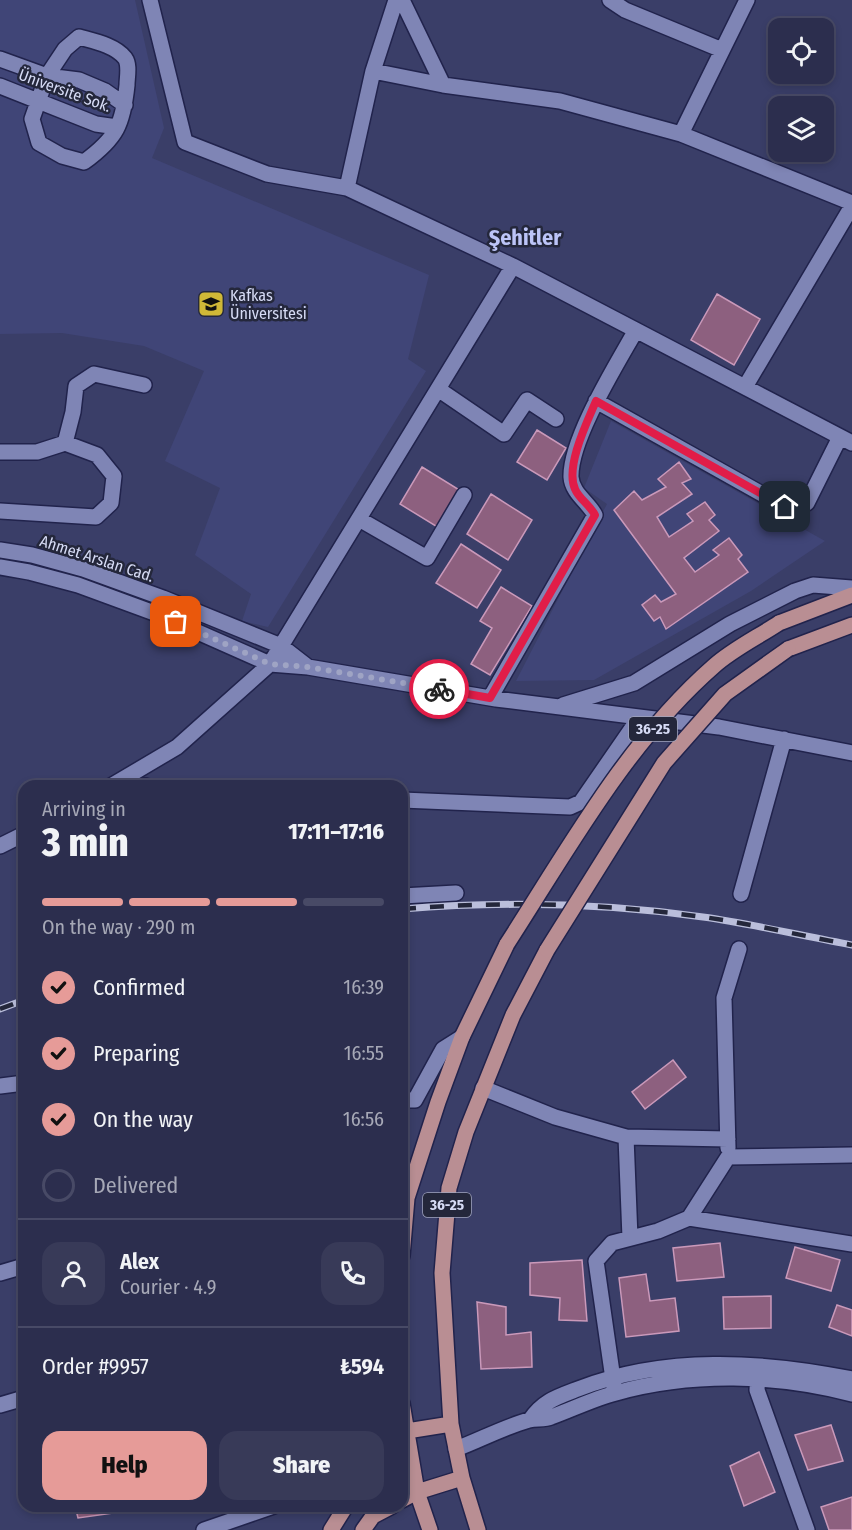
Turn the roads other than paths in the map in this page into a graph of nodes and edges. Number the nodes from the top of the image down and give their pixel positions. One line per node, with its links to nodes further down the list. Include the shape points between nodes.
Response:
1 (150, 0): 16 (street, via 184,142 267,174)
2 (396, 0): 8 (street)
3 (402, 0): 10 (street)
4 (610, 0): 6 (street, via 625,10)
5 (747, 0): 6 (street)
6 (722, 50): 15 (street)
7 (0, 58): 9 (street, Üniversite Sok.)
8 (373, 71): 10 (street); 16 (street)
9 (47, 76): 12 (street); 13 (street, Üniversite Sok., via 79,80); 13 (street, via 65,49 79,37 105,44 124,57 128,69)
10 (443, 85): 15 (street, via 560,101)
11 (0, 86): 12 (street, Üniversite Sok.)
12 (39, 100): 14 (street, Üniversite Sok., via 96,124); 14 (street, via 33,119 39,143 62,156 84,162 102,148)
13 (125, 105): 14 (street)
14 (117, 127)
15 (681, 134): 17 (street)
16 (347, 188): 18 (street)
17 (852, 205): 21 (street)
18 (513, 266): 19 (street); 22 (street)
19 (636, 330): 21 (street); 23 (street)
20 (144, 385): 26 (street, via 94,375 76,386)
21 (745, 387): 25 (street)
22 (438, 389): 24 (street, via 504,434 527,400); 30 (street)
23 (596, 401): 25 (street, via 785,507 798,508 807,503); 39 (street, via 571,477 575,489 595,515)
24 (556, 419)
25 (846, 440)
26 (65, 443): 27 (street, via 37,452); 29 (street, via 97,454 114,476 111,504 96,517)
27 (0, 452)
28 (464, 495): 30 (street, via 428,558)
29 (0, 511)
30 (359, 519): 36 (street)
31 (0, 550): 36 (street, Ahmet Arslan Cad., via 83,569)
32 (0, 567): 37 (street, Ahmet Arslan Cad., via 78,585 157,614)
33 (852, 588): 40 (street, via 813,585 795,591 730,624 634,683)
34 (852, 595): 52 (main road, 36-25, bridge, via 779,623 715,664 661,719 604,795 507,944)
35 (852, 625): 55 (main road, 36-25, bridge, via 788,649 725,694 664,763 547,950 513,1016)
36 (281, 646): 37 (street); 38 (street, Ahmet Arslan Cad.)
37 (270, 664): 38 (street, Ahmet Arslan Cad.); 44 (street, via 177,747)
38 (308, 667): 39 (street)
39 (490, 698): 40 (street)
40 (558, 706): 41 (street)
41 (639, 718): 42 (street); 45 (street, via 581,802 570,807)
42 (784, 738): 43 (street); 49 (street)
43 (852, 753)
44 (121, 780)
45 (408, 800)
46 (18, 837): 47 (street)
47 (0, 846)
48 (456, 893): 50 (street)
49 (741, 894)
50 (408, 896)
51 (739, 949): 58 (street, via 724,998)
52 (462, 1037): 56 (street, via 443,1049 415,1100); 61 (main road, 36-25)
53 (18, 1084): 54 (street)
54 (0, 1086)
55 (483, 1088): 57 (street, via 555,1117); 75 (main road, 36-25, via 449,1188 442,1273)
56 (408, 1100)
57 (626, 1137): 58 (street); 63 (street)
58 (728, 1139): 60 (street)
59 (852, 1155): 60 (street)
60 (728, 1157): 62 (street)
61 (408, 1195)
62 (689, 1218): 63 (street, via 658,1232); 64 (street)
63 (630, 1238): 68 (street, via 612,1243 596,1262)
64 (852, 1244)
65 (18, 1268): 66 (street)
66 (0, 1273)
67 (758, 1373): 68 (street, via 685,1365); 69 (street); 70 (street); 71 (street); 90 (street, via 757,1390)
68 (613, 1377): 70 (street); 74 (street, via 540,1406)
69 (852, 1378)
70 (615, 1393): 74 (street, via 548,1418)
71 (852, 1395)
72 (18, 1400): 73 (street)
73 (0, 1405)
74 (530, 1420): 78 (street)
75 (451, 1424): 76 (main road); 78 (main road, 36-25)
76 (408, 1432)
77 (408, 1448): 80 (main road)
78 (456, 1449): 79 (main road, 36-25)
79 (462, 1478): 80 (main road); 89 (main road)
80 (417, 1492): 81 (main road); 88 (main road)
81 (408, 1497)
82 (342, 1512): 86 (main road)
83 (381, 1512): 87 (main road)
84 (235, 1513): 85 (street)
85 (204, 1530)
86 (331, 1530)
87 (363, 1530)
88 (430, 1530)
89 (478, 1530)
90 (807, 1530)

